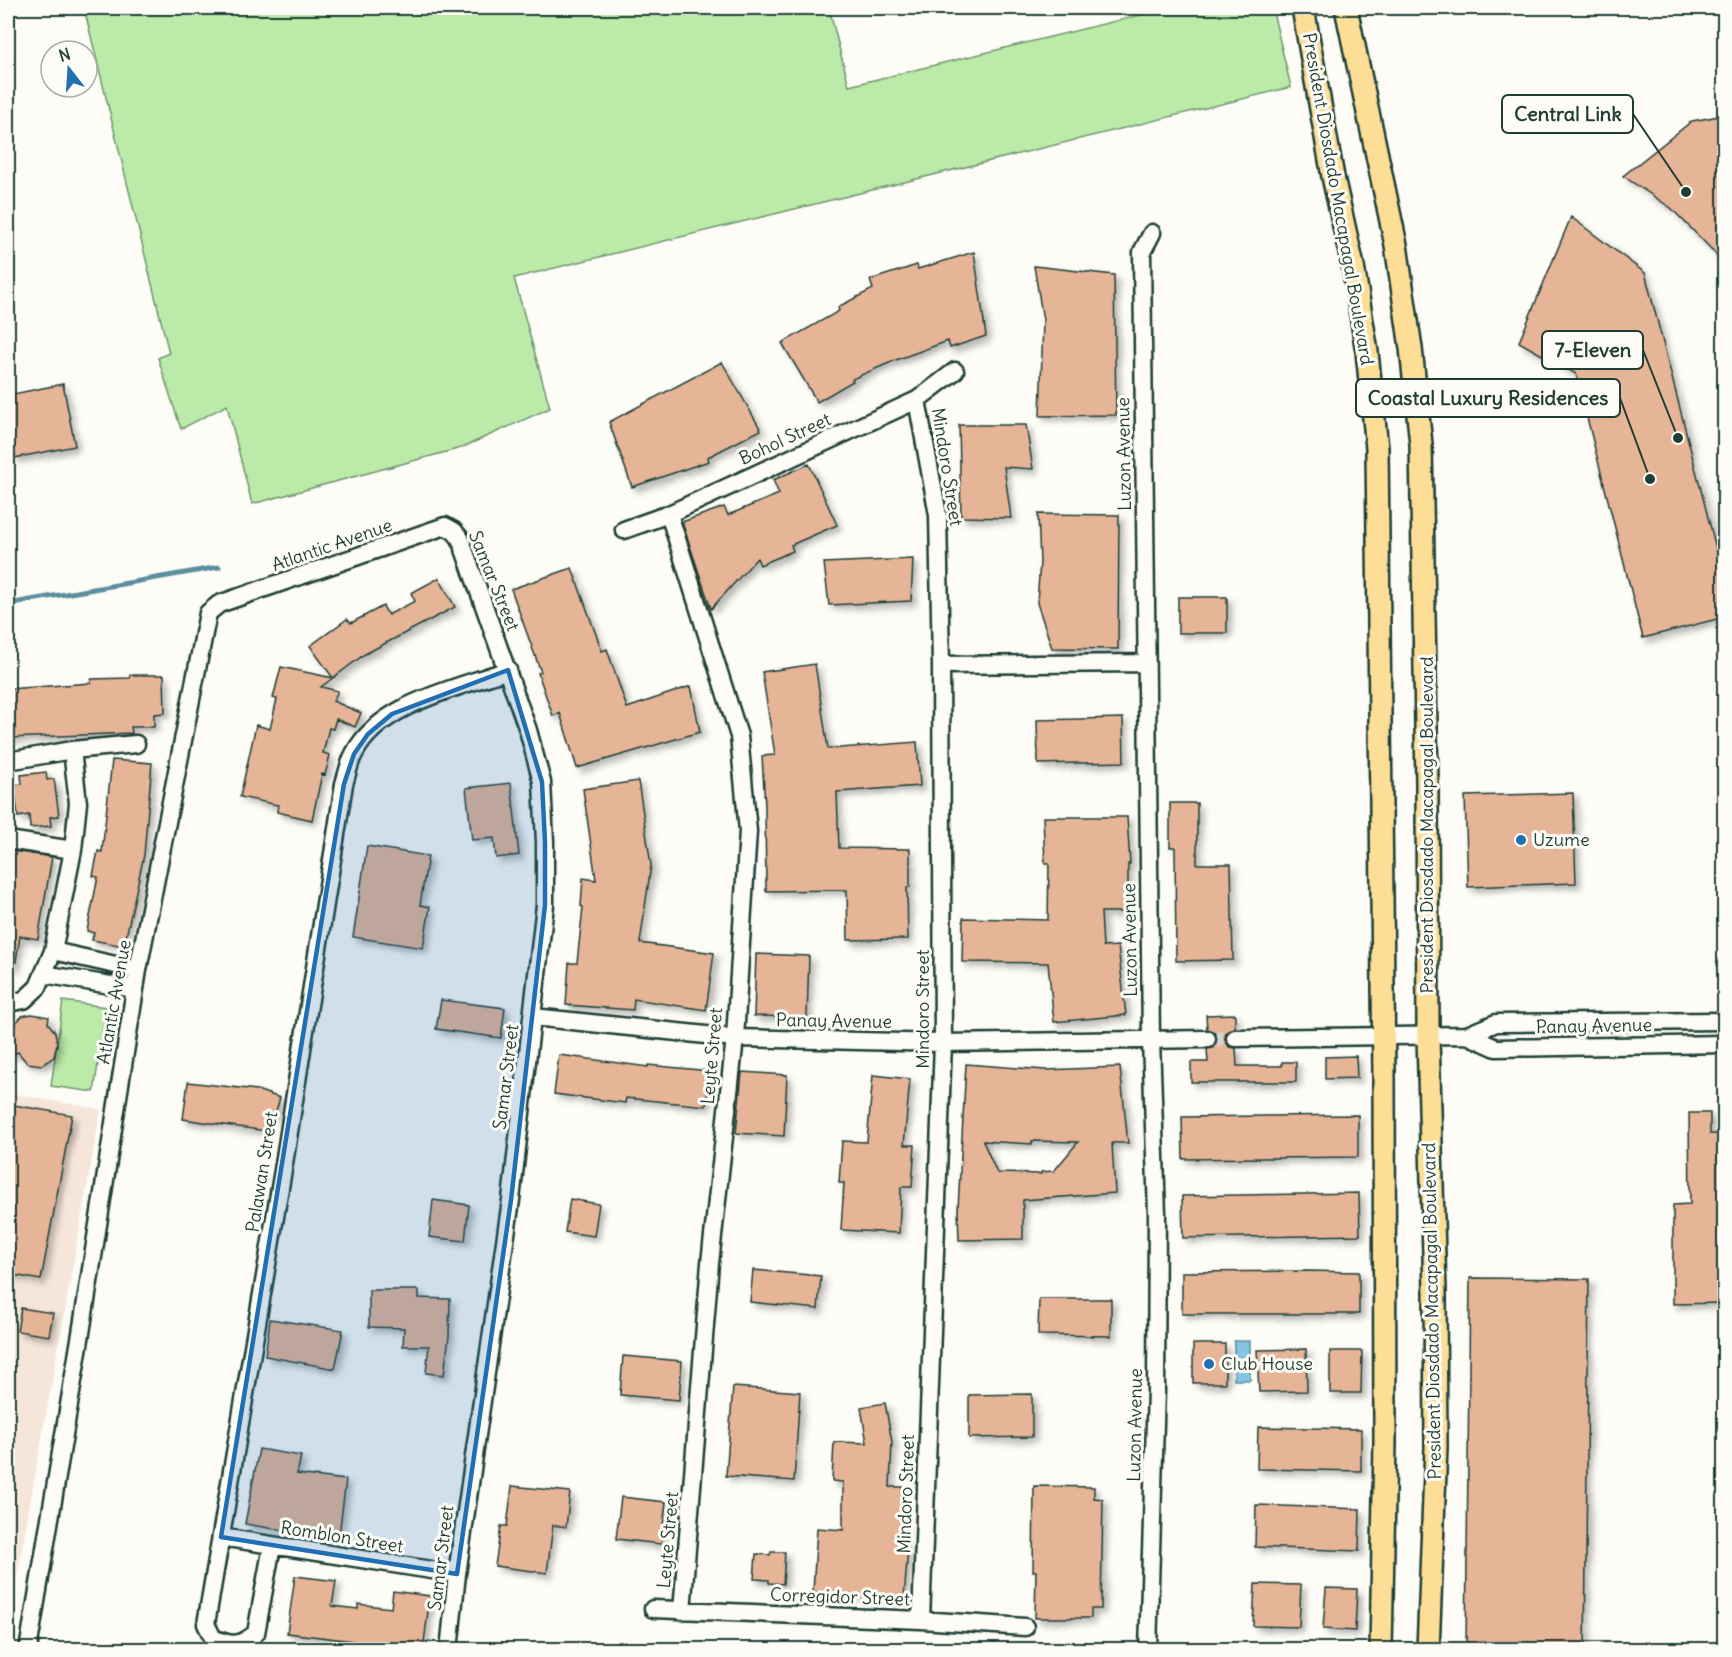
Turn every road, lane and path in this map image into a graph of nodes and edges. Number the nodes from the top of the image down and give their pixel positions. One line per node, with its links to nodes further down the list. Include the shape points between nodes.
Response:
1 (1303, 8): 25 (main road, President Diosdado Macapagal Boulevard, via 1353,266 1377,448)
2 (1346, 8): 26 (main road, President Diosdado Macapagal Boulevard, via 1396,245 1420,444)
3 (1152, 233): 9 (street, Luzon Avenue, via 1142,252)
4 (955, 371): 5 (street, Bohol Street)
5 (917, 400): 6 (street, Bohol Street); 10 (street, Mindoro Street, via 938,515)
6 (669, 514): 8 (street, Bohol Street); 27 (street, Leyte Street, via 739,736 747,831)
7 (445, 526): 11 (street, Samar Street, via 460,538); 18 (street, Atlantic Avenue, via 219,604 208,613)
8 (624, 530)
9 (1146, 663): 10 (street); 30 (street, Luzon Avenue)
10 (941, 665): 31 (street, Mindoro Street)
11 (508, 670): 22 (street, Samar Street, via 542,782 546,905); 33 (street, Palawan Street, via 392,714 368,734 354,754 344,784)
12 (136, 744): 13 (street)
13 (72, 750): 14 (street); 16 (street, via 78,803)
14 (8, 761)
15 (8, 840): 16 (street)
16 (73, 850): 17 (street)
17 (53, 951): 18 (street); 19 (street)
18 (138, 970): 20 (street, Atlantic Avenue)
19 (43, 974): 20 (street); 21 (street, via 38,987 24,1000)
20 (135, 989): 40 (street, Atlantic Avenue)
21 (8, 1003)
22 (533, 1017): 27 (street, Panay Avenue); 35 (street, Samar Street)
23 (1725, 1022): 24 (street, Panay Avenue, via 1496,1023)
24 (1467, 1035): 26 (street, Panay Avenue); 32 (street, Panay Avenue, via 1496,1048)
25 (1384, 1036): 26 (street, Panay Avenue); 28 (street, Panay Avenue); 43 (main road, President Diosdado Macapagal Boulevard)
26 (1428, 1036): 44 (main road, President Diosdado Macapagal Boulevard, via 1436,1447)
27 (735, 1038): 31 (street, Panay Avenue); 37 (street, Leyte Street, via 711,1263)
28 (1235, 1038)
29 (1207, 1039): 30 (street, Panay Avenue)
30 (1152, 1040): 31 (street, Panay Avenue); 42 (street, Luzon Avenue, via 1156,1378)
31 (943, 1043): 38 (street, Mindoro Street)
32 (1725, 1044)
33 (221, 1537): 34 (street, Romblon Street); 34 (street, Palawan Street, via 206,1624 213,1638 226,1643 244,1643 256,1634)
34 (272, 1546): 35 (street, Romblon Street)
35 (457, 1574): 41 (street, Samar Street)
36 (653, 1609): 37 (street, Corregidor Street)
37 (682, 1611): 38 (street, Corregidor Street)
38 (921, 1620): 39 (street, Corregidor Street)
39 (1025, 1627)
40 (28, 1650)
41 (449, 1650)
42 (1148, 1650)
43 (1381, 1650)
44 (1428, 1650)

